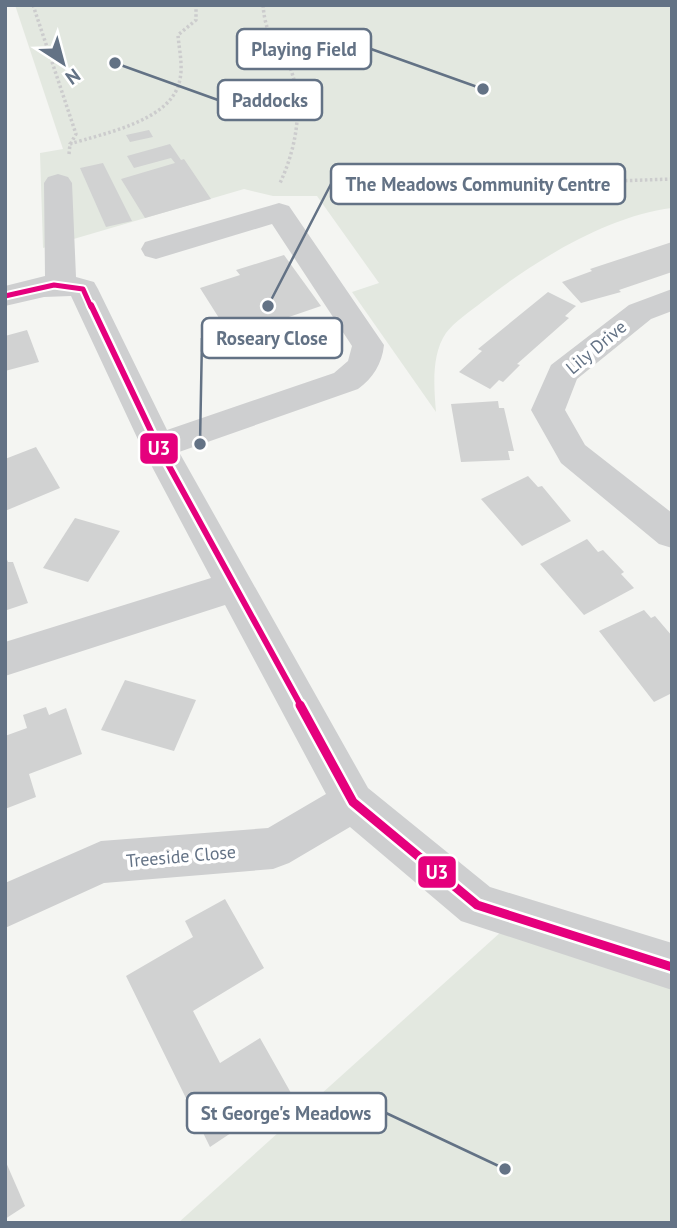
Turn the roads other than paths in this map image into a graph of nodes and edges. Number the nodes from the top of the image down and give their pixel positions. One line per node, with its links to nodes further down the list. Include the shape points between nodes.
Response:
1 (63, 171): 3 (street, via 57,211)
2 (156, 249): 6 (street, via 279,212 368,345 367,359 346,380)
3 (61, 284): 4 (street); 6 (street, via 83,289)
4 (5, 296)
5 (672, 299): 7 (street, Lily Drive, via 640,312 563,373 548,410 573,454)
6 (158, 446): 8 (street)
7 (672, 534)
8 (235, 586): 9 (street); 10 (street)
9 (5, 659)
10 (353, 802): 11 (street, Treeside Close, via 272,848 101,862); 12 (street, via 477,905)
11 (5, 906)
12 (672, 967)

